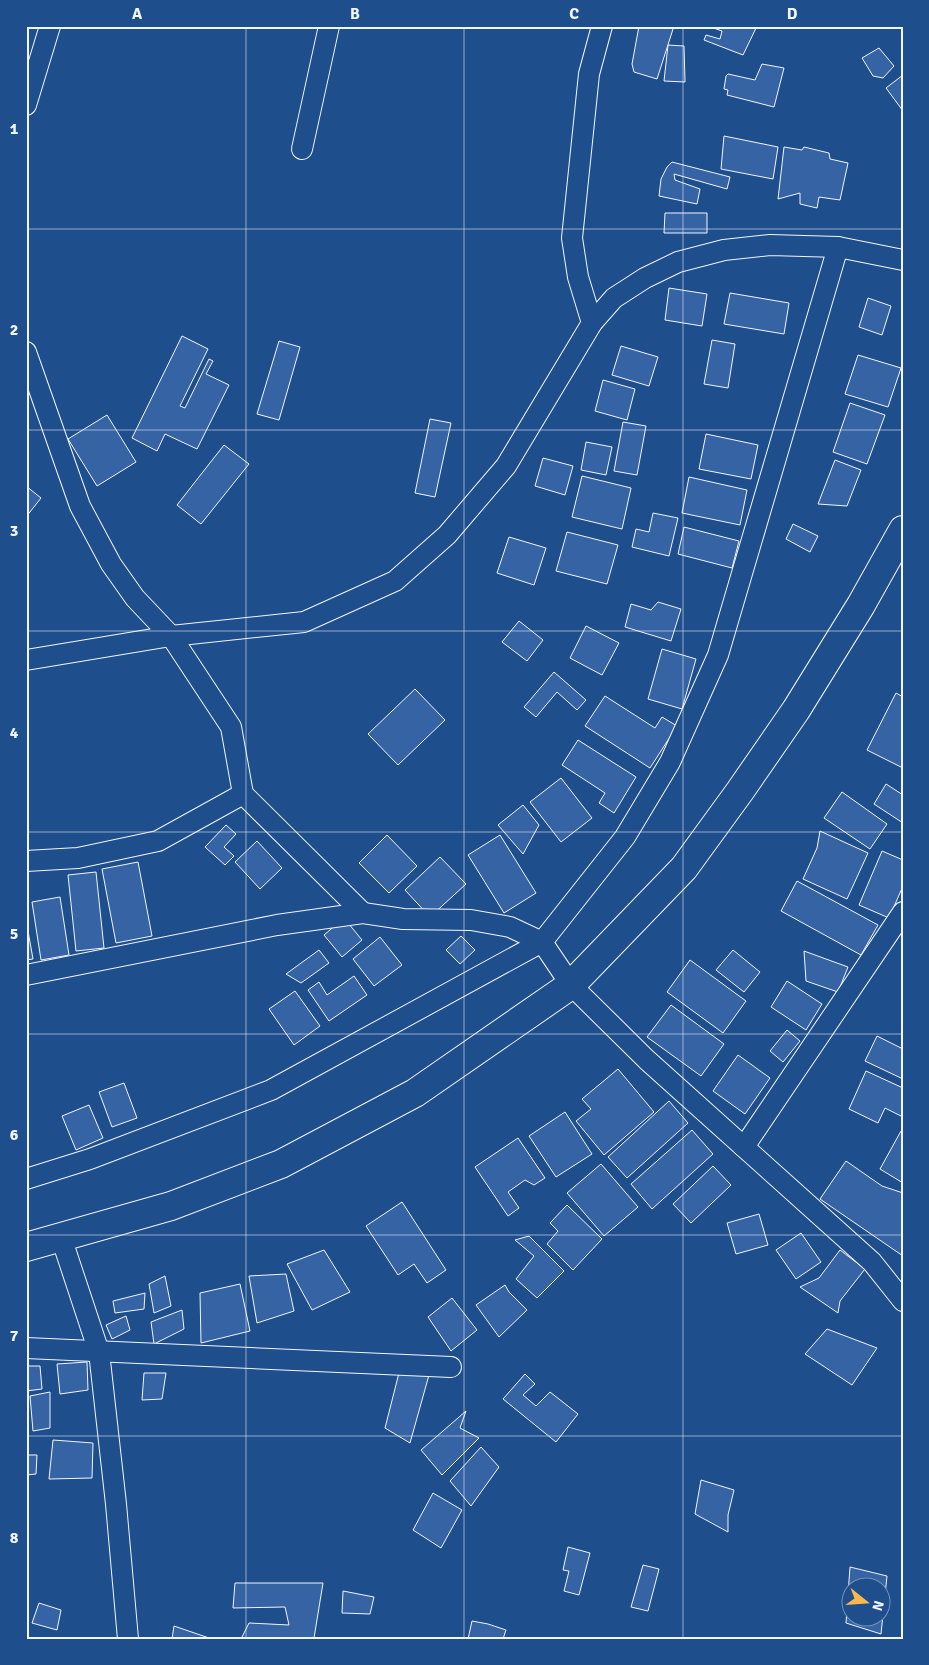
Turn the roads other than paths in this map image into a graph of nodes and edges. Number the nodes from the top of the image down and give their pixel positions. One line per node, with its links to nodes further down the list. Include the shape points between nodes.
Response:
1 (50, 26): 4 (street)
2 (329, 26): 5 (street)
3 (602, 26): 8 (street, via 589,74 572,238 578,277)
4 (26, 105)
5 (302, 149)
6 (838, 247): 7 (street); 8 (street, via 770,245 724,250 678,262 614,298); 17 (street, via 718,655 670,762 625,837)
7 (903, 260)
8 (592, 323): 11 (street, via 506,466 447,535 395,581 304,622)
9 (26, 352): 11 (street, via 80,506 111,564 136,598)
10 (903, 530): 19 (highway, via 796,710 684,868)
11 (171, 636): 12 (street); 13 (street, via 231,727)
12 (26, 660)
13 (243, 794): 14 (street, via 158,841 78,858); 16 (street)
14 (26, 861)
15 (903, 912): 20 (street)
16 (363, 913): 17 (street, via 403,919 471,920 510,927); 18 (street, via 277,925)
17 (542, 942): 19 (street); 21 (street, via 271,1090 90,1159)
18 (26, 975)
19 (571, 985): 20 (street, via 647,1060); 22 (highway, via 415,1093 281,1164 171,1206)
20 (744, 1147): 24 (street, via 872,1262)
21 (26, 1178)
22 (61, 1237): 23 (highway); 26 (street)
23 (26, 1247)
24 (903, 1301)
25 (26, 1348): 26 (street)
26 (99, 1352): 27 (street); 28 (street)
27 (451, 1367)
28 (128, 1639)

